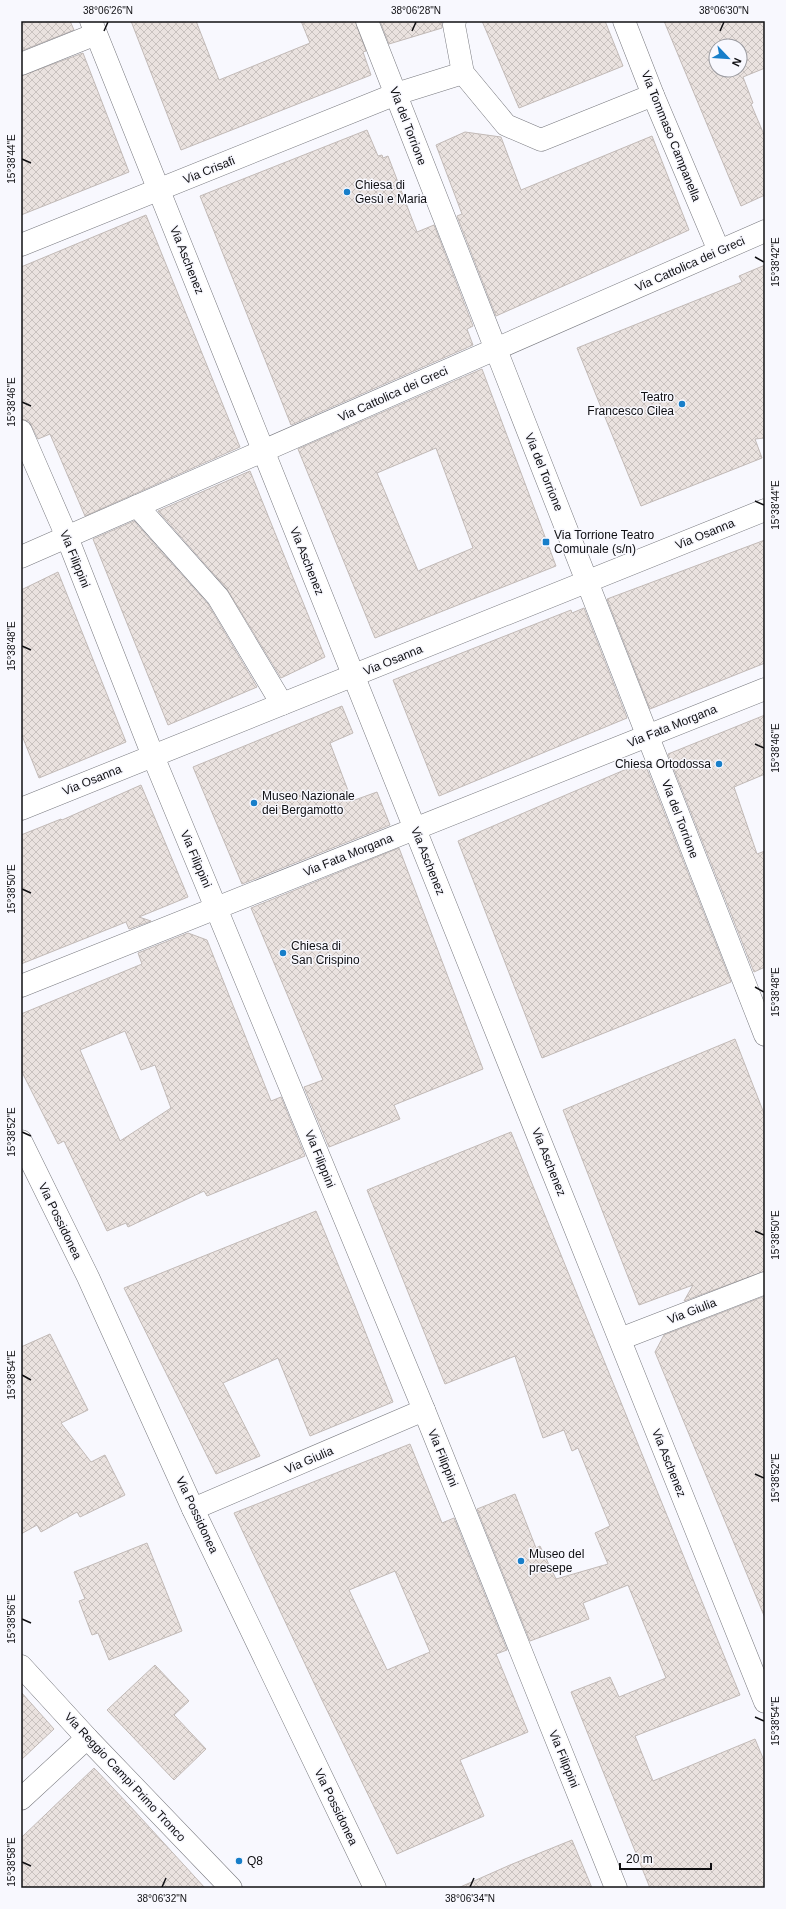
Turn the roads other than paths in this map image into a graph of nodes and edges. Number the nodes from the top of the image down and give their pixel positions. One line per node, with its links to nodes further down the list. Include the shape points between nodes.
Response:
1 (367, 21): 7 (street, Via del Torrione)
2 (455, 21): 6 (street)
3 (624, 21): 8 (street, Via Tommaso Campanella)
4 (93, 27): 5 (street); 9 (street, Via Aschenez)
5 (21, 64)
6 (464, 73): 7 (street, Via Crisafi); 8 (street, via 506,125 541,140)
7 (396, 94): 9 (street, Via Crisafi); 13 (street, Via del Torrione)
8 (653, 95): 12 (street, Via Tommaso Campanella)
9 (159, 190): 11 (street, Via Crisafi); 15 (street, Via Aschenez)
10 (765, 231): 12 (street, Via Cattolica dei Greci)
11 (21, 245)
12 (719, 251): 13 (street, Via Cattolica dei Greci)
13 (496, 349): 15 (street, Via Cattolica dei Greci); 20 (street, Via del Torrione)
14 (21, 431): 18 (street, Via Filippini)
15 (264, 451): 16 (street, Via Cattolica dei Greci); 21 (street, Via Aschenez)
16 (137, 506): 18 (street, Via Cattolica dei Greci); 23 (street, via 218,597)
17 (765, 510): 20 (street, Via Osanna)
18 (66, 537): 19 (street, Via Cattolica dei Greci); 25 (street, Via Filippini)
19 (21, 557)
20 (587, 582): 21 (street, Via Osanna); 24 (street, Via del Torrione)
21 (353, 676): 23 (street, Via Osanna); 27 (street, Via Aschenez)
22 (765, 689): 24 (street, Via Fata Morgana)
23 (282, 704): 25 (street, Via Osanna)
24 (648, 736): 27 (street, Via Fata Morgana); 30 (street, Via del Torrione)
25 (153, 756): 26 (street, Via Osanna); 28 (street, Via Filippini)
26 (21, 809)
27 (415, 828): 28 (street, Via Fata Morgana); 33 (street, Via Aschenez)
28 (216, 908): 29 (street, Via Fata Morgana); 34 (street, Via Filippini)
29 (21, 986)
30 (765, 1036)
31 (21, 1141): 35 (street, Via Possidonea, via 88,1277)
32 (765, 1283): 33 (street, Via Giulia)
33 (620, 1339): 37 (street, Via Aschenez)
34 (424, 1410): 35 (street, Via Giulia); 42 (street, Via Filippini)
35 (193, 1510): 41 (street, Via Possidonea)
36 (21, 1666): 38 (street, Via Reggio Campi Primo Tronco)
37 (765, 1702)
38 (87, 1738): 39 (street); 40 (street, Via Reggio Campi Primo Tronco)
39 (21, 1799)
40 (231, 1888)
41 (375, 1888)
42 (616, 1888)

